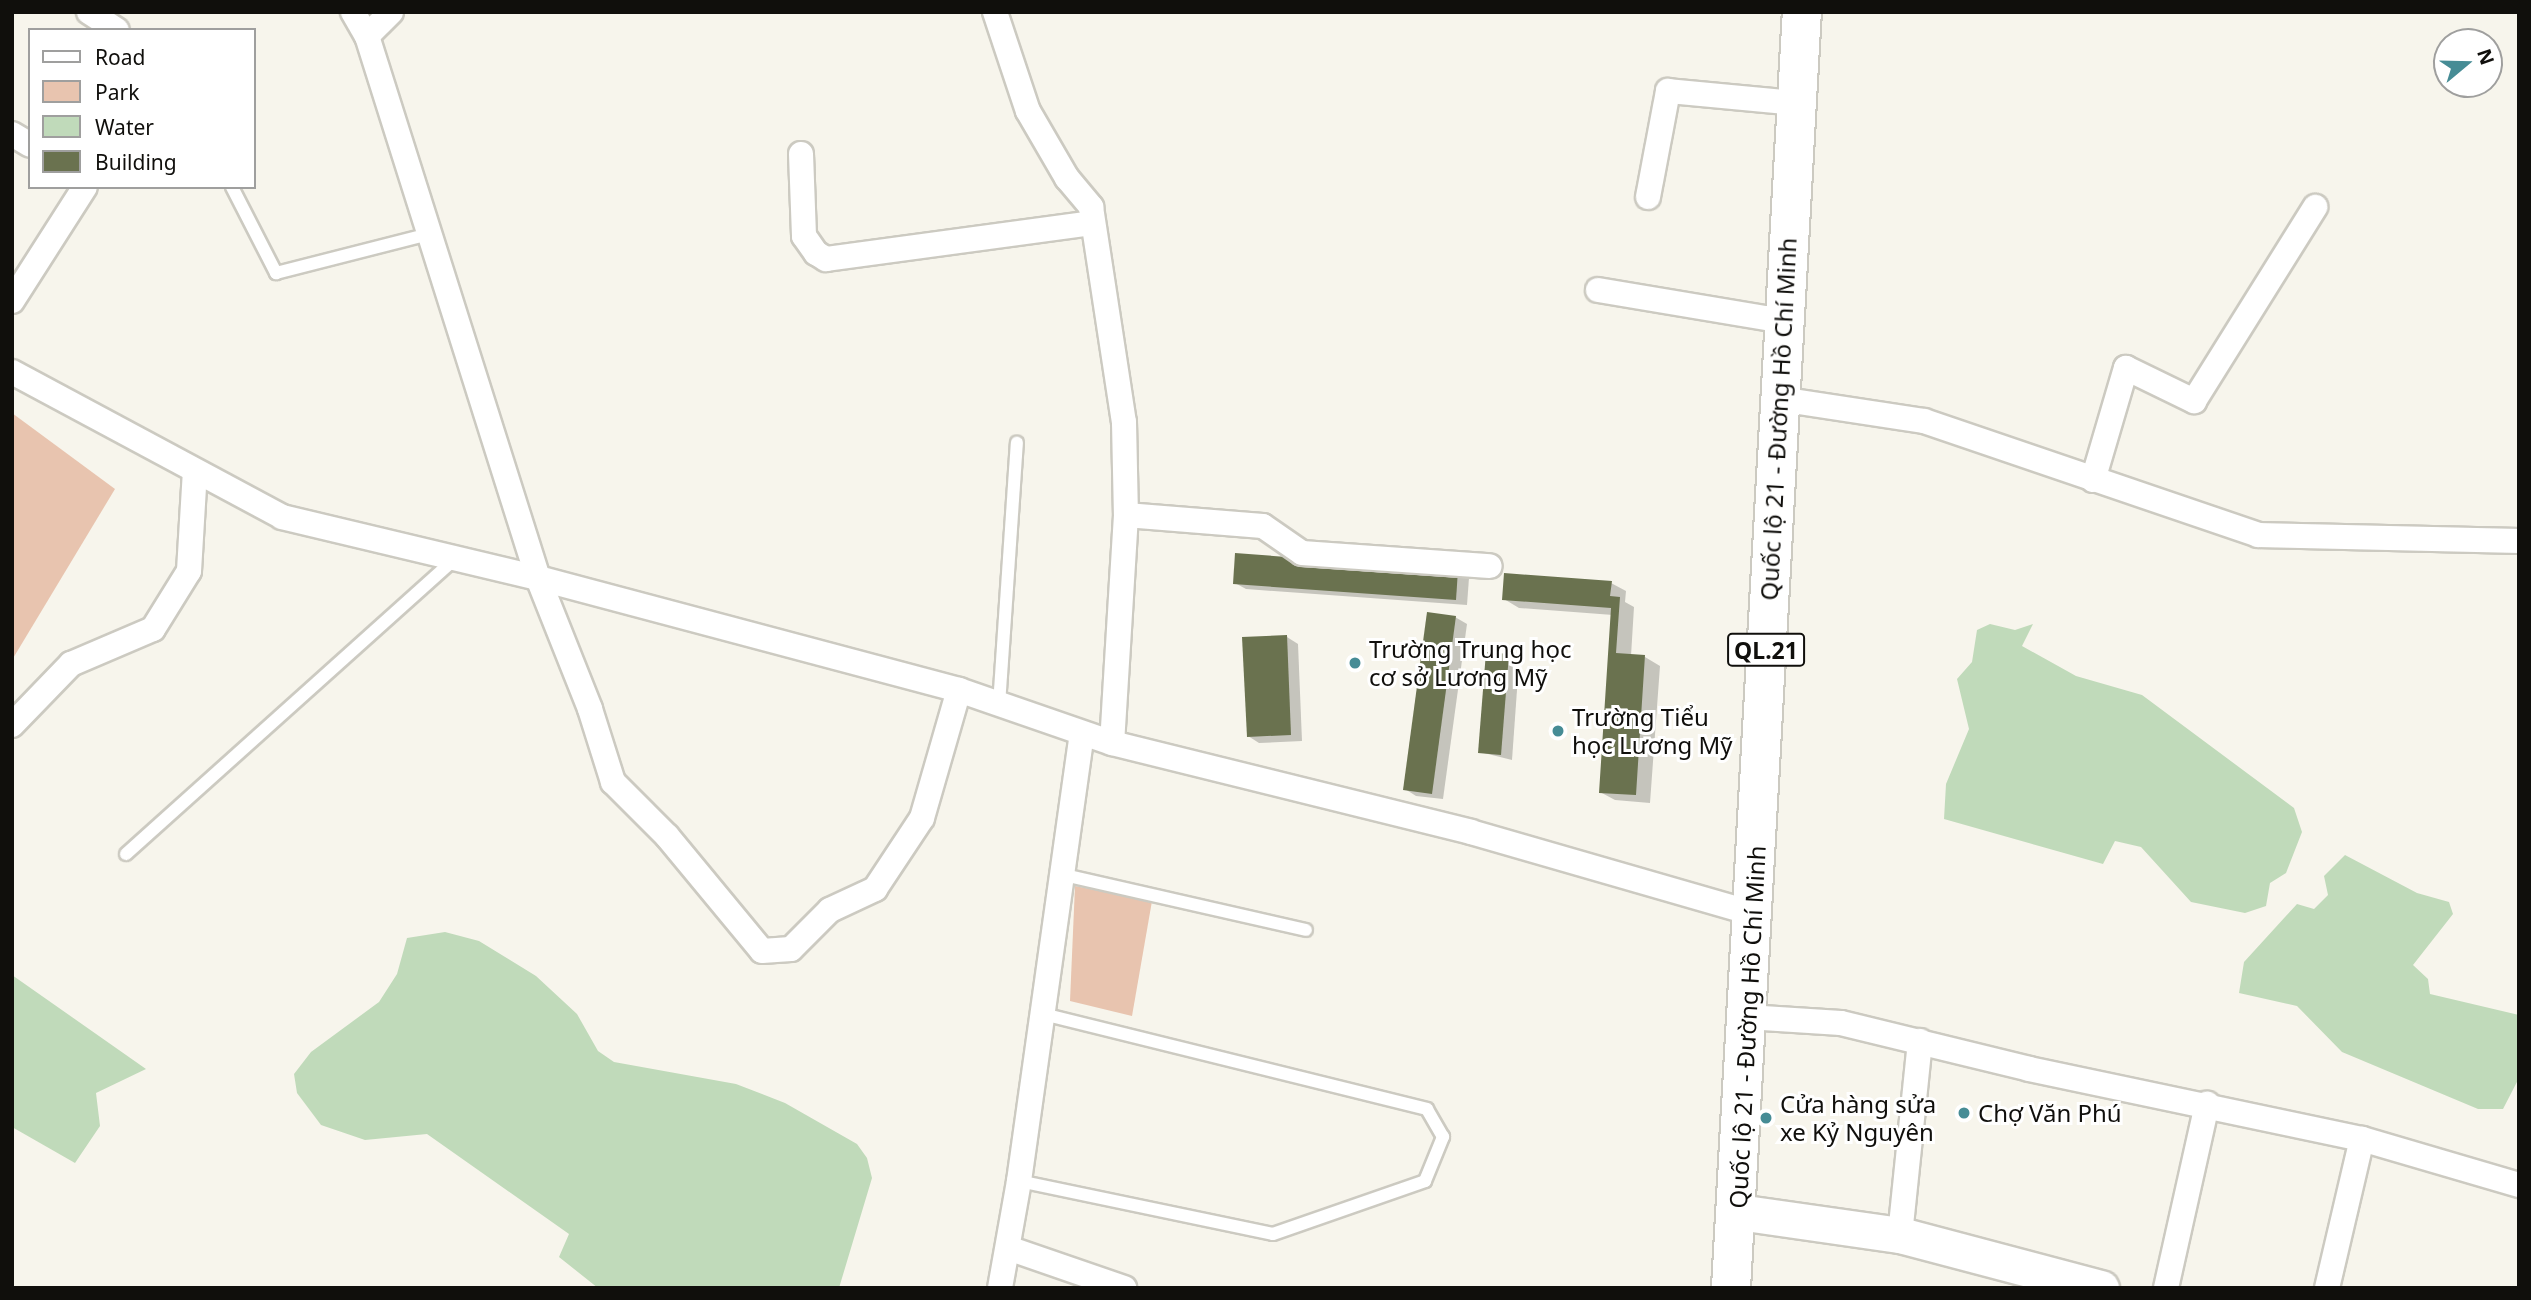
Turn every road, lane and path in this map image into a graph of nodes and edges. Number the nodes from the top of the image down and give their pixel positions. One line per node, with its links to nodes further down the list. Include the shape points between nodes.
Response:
1 (89, 12): 6 (street)
2 (352, 12): 7 (street)
3 (391, 12): 7 (street)
4 (995, 12): 16 (street, via 1028,111 1067,178 1091,207)
5 (1802, 12): 8 (highway, Quốc lộ 21 - Đường Hồ Chí Minh / QL.21)
6 (114, 28)
7 (367, 36): 17 (street)
8 (1795, 103): 14 (street, via 1668,91); 20 (highway, Quốc lộ 21 - Đường Hồ Chí Minh / QL.21)
9 (12, 134): 10 (street)
10 (28, 144)
11 (801, 154): 16 (street, via 804,236 826,259)
12 (84, 189): 19 (street)
13 (233, 189): 17 (lane, via 276,272)
14 (1648, 197)
15 (2315, 207): 25 (street, via 2194,401 2126,368)
16 (1091, 223): 26 (street, via 1124,422)
17 (429, 234): 30 (street)
18 (1598, 289): 20 (street)
19 (12, 301)
20 (1783, 321): 22 (highway, Quốc lộ 21 - Đường Hồ Chí Minh / QL.21)
21 (12, 372): 24 (street)
22 (1779, 398): 25 (street, via 1924,421); 38 (highway, Quốc lộ 21 - Đường Hồ Chí Minh / QL.21)
23 (1017, 443): 32 (lane)
24 (195, 471): 28 (street, via 282,517); 33 (street, via 189,571 153,629 71,664)
25 (2093, 480): 27 (street, via 2258,535)
26 (1126, 515): 29 (street, via 1263,526 1302,553); 35 (street)
27 (2519, 541)
28 (456, 559): 30 (street); 36 (lane)
29 (1490, 566)
30 (538, 578): 31 (street); 31 (street, via 590,709 612,782 667,836 762,951 792,949 830,910 874,889 922,818)
31 (959, 690): 32 (street)
32 (999, 706): 34 (street)
33 (12, 725)
34 (1082, 733): 35 (street); 37 (street)
35 (1112, 743): 38 (street, via 1471,832)
36 (126, 854)
37 (1064, 875): 39 (lane); 40 (street)
38 (1752, 913): 41 (highway, Quốc lộ 21 - Đường Hồ Chí Minh / QL.21)
39 (1306, 930)
40 (1040, 1013): 45 (street); 45 (lane, via 1427,1109 1443,1137 1425,1181 1273,1234)
41 (1747, 1017): 42 (street, via 1830,1021); 47 (highway, Quốc lộ 21 - Đường Hồ Chí Minh / QL.21)
42 (1920, 1041): 43 (street); 48 (street)
43 (2207, 1104): 44 (street); 54 (street)
44 (2362, 1139): 46 (street); 55 (street)
45 (1019, 1181): 49 (street)
46 (2519, 1185)
47 (1738, 1212): 48 (street); 52 (highway, Quốc lộ 21 - Đường Hồ Chí Minh / QL.21)
48 (1900, 1236): 53 (street)
49 (1008, 1248): 50 (street); 51 (street)
50 (1000, 1288)
51 (1124, 1288)
52 (1731, 1288)
53 (2101, 1288)
54 (2166, 1288)
55 (2327, 1288)

